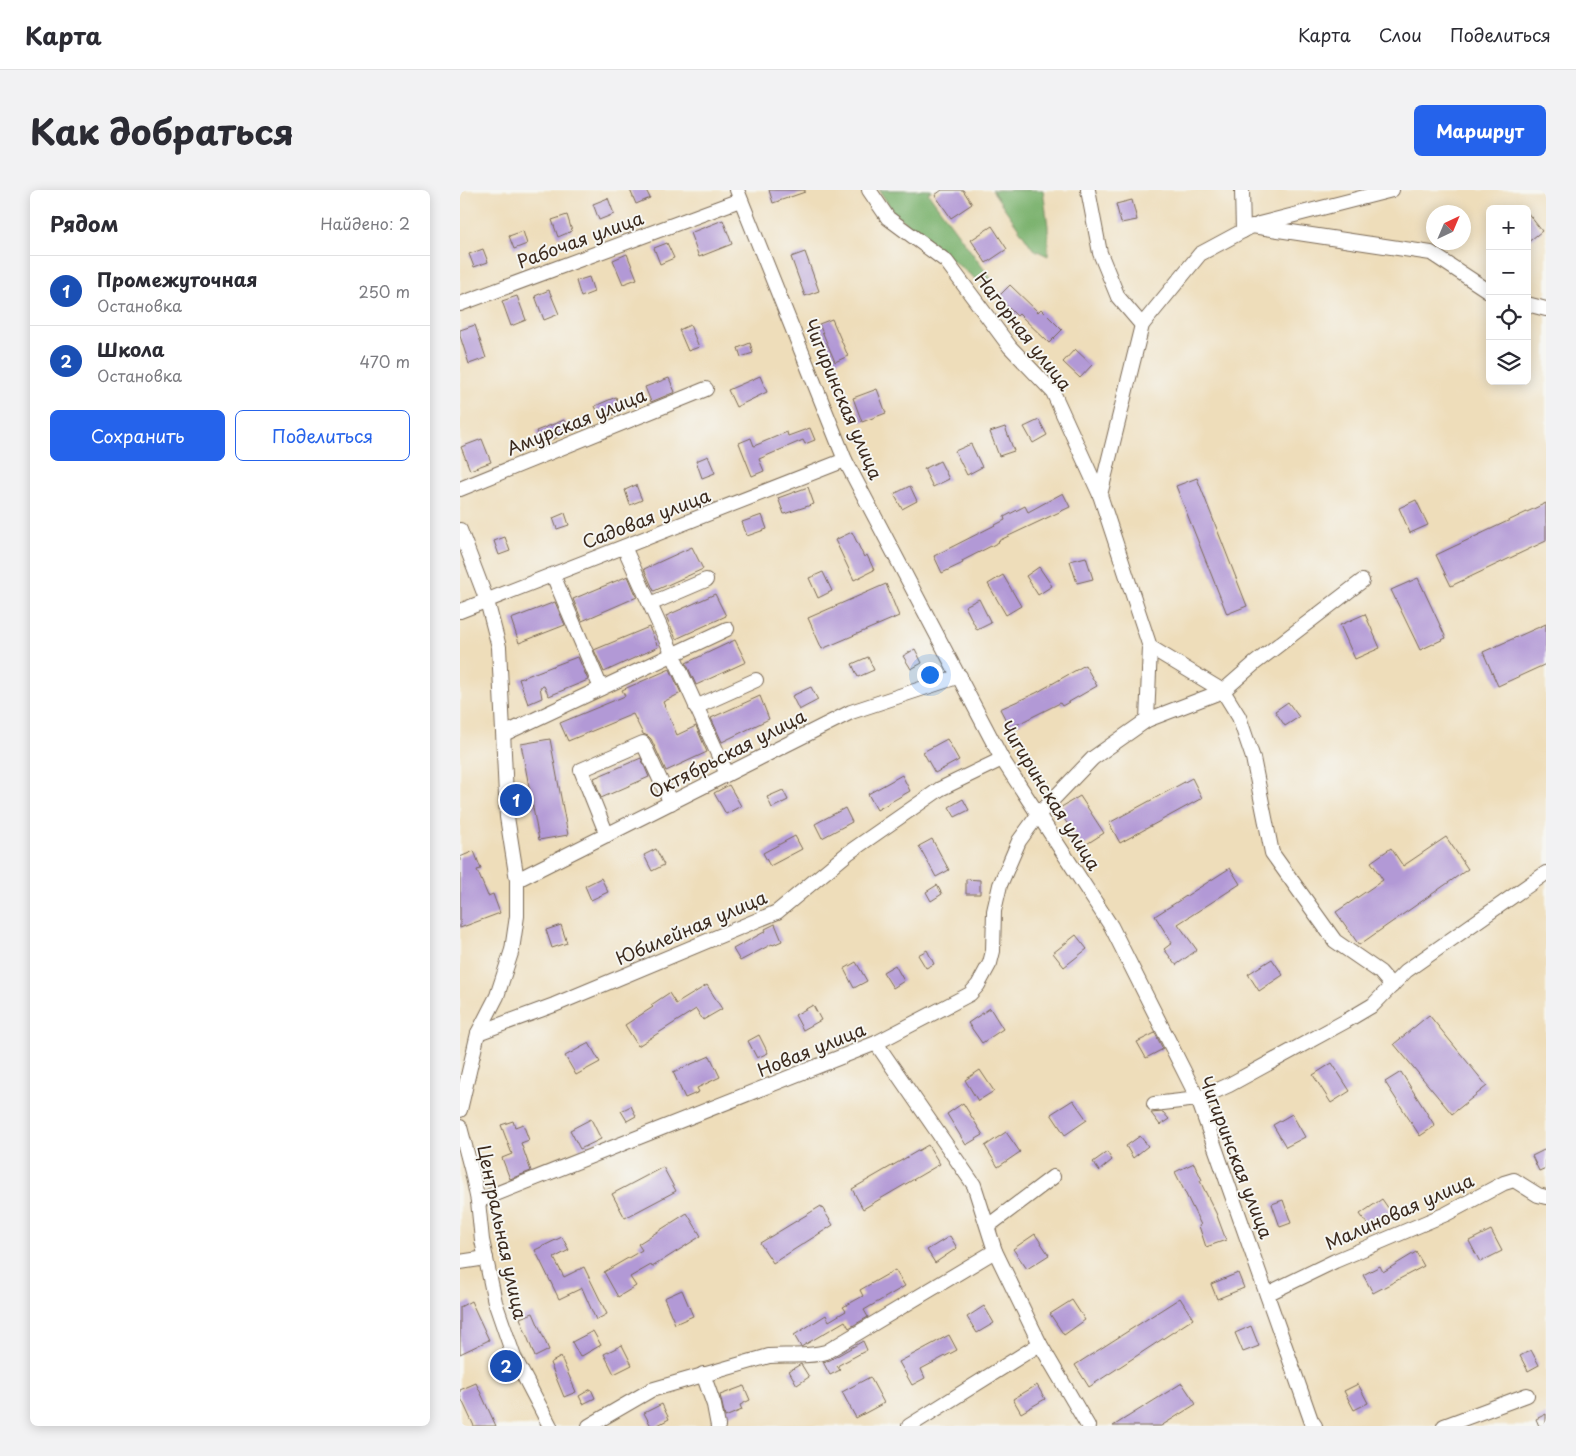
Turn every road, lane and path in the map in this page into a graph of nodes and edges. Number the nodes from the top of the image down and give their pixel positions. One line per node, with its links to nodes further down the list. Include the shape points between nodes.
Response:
1 (869, 190): 15 (street, Нагорная улица, via 888,218 946,261 1010,347 1053,392)
2 (1088, 190): 11 (street, via 1100,254 1118,297)
3 (1242, 190): 6 (street)
4 (1392, 190): 6 (street)
5 (739, 195): 8 (street, Рабочая улица); 13 (street, Чигиринская улица)
6 (1248, 228): 7 (street, via 1431,253); 11 (street, via 1200,254)
7 (1486, 289)
8 (460, 304)
9 (1531, 305): 10 (street)
10 (1546, 309)
11 (1142, 325): 15 (street)
12 (706, 389): 14 (street, Амурская улица)
13 (845, 460): 17 (street, Садовая улица); 27 (street, Чигиринская улица)
14 (460, 489)
15 (1100, 495): 25 (street, Нагорная улица)
16 (460, 530): 21 (street)
17 (624, 547): 18 (street, Садовая улица); 22 (street)
18 (553, 575): 21 (street, Садовая улица); 29 (street)
19 (706, 580): 22 (street)
20 (1362, 581): 30 (street)
21 (487, 601): 23 (street, Садовая улица); 33 (street, via 499,647)
22 (650, 604): 26 (street)
23 (460, 610)
24 (728, 629): 26 (street)
25 (1150, 648): 30 (street); 32 (street)
26 (673, 655): 29 (street); 31 (street)
27 (960, 676): 34 (street, Чигиринская улица); 35 (street, Октябрьская улица, via 851,712)
28 (756, 680): 31 (street)
29 (601, 688): 33 (street)
30 (1223, 691): 32 (street, Новая улица); 41 (street, via 1239,717 1253,758 1272,853 1335,941 1380,972)
31 (696, 707): 35 (street)
32 (1147, 720): 37 (street, Новая улица, via 1093,758)
33 (504, 734): 40 (street, via 507,816)
34 (1002, 760): 37 (street, Чигиринская улица); 42 (street, Юбилейная улица, via 940,789 848,852 777,912 554,1005)
35 (727, 774): 36 (street, Октябрьская улица)
36 (671, 802): 38 (street, Октябрьская улица); 38 (street, via 643,743 581,770)
37 (1038, 815): 43 (street, Новая улица, via 1019,841 1000,885 994,911 993,951 990,963 974,990); 44 (street, Чигиринская улица, via 1111,926)
38 (607, 835): 40 (street, Октябрьская улица)
39 (1546, 873): 41 (street, via 1406,971)
40 (517, 880): 42 (street, via 517,916 512,950 497,996)
41 (1392, 986): 44 (street, via 1373,1005 1346,1021)
42 (478, 1033): 46 (street)
43 (876, 1043): 50 (street, Новая улица); 51 (street, via 974,1185)
44 (1198, 1099): 45 (street); 55 (street, Чигиринская улица)
45 (1154, 1104)
46 (460, 1110)
47 (460, 1126): 50 (street, Центральная улица)
48 (1053, 1177): 51 (street)
49 (1546, 1197): 55 (street, Малиновая улица, via 1514,1180 1504,1183 1446,1214 1334,1261)
50 (478, 1201): 53 (street, Центральная улица)
51 (988, 1226): 52 (street)
52 (995, 1251): 56 (street); 57 (street, via 826,1352 809,1356 780,1354)
53 (486, 1258): 54 (street); 59 (street, Центральная улица, via 495,1302 514,1357)
54 (460, 1262)
55 (1267, 1294): 64 (street, Чигиринская улица)
56 (1040, 1344): 62 (street); 63 (street)
57 (703, 1374): 60 (street, via 652,1390); 61 (street)
58 (1527, 1395): 65 (street)
59 (548, 1426)
60 (588, 1426)
61 (718, 1426)
62 (909, 1426)
63 (1088, 1426)
64 (1315, 1426)
65 (1444, 1426)

